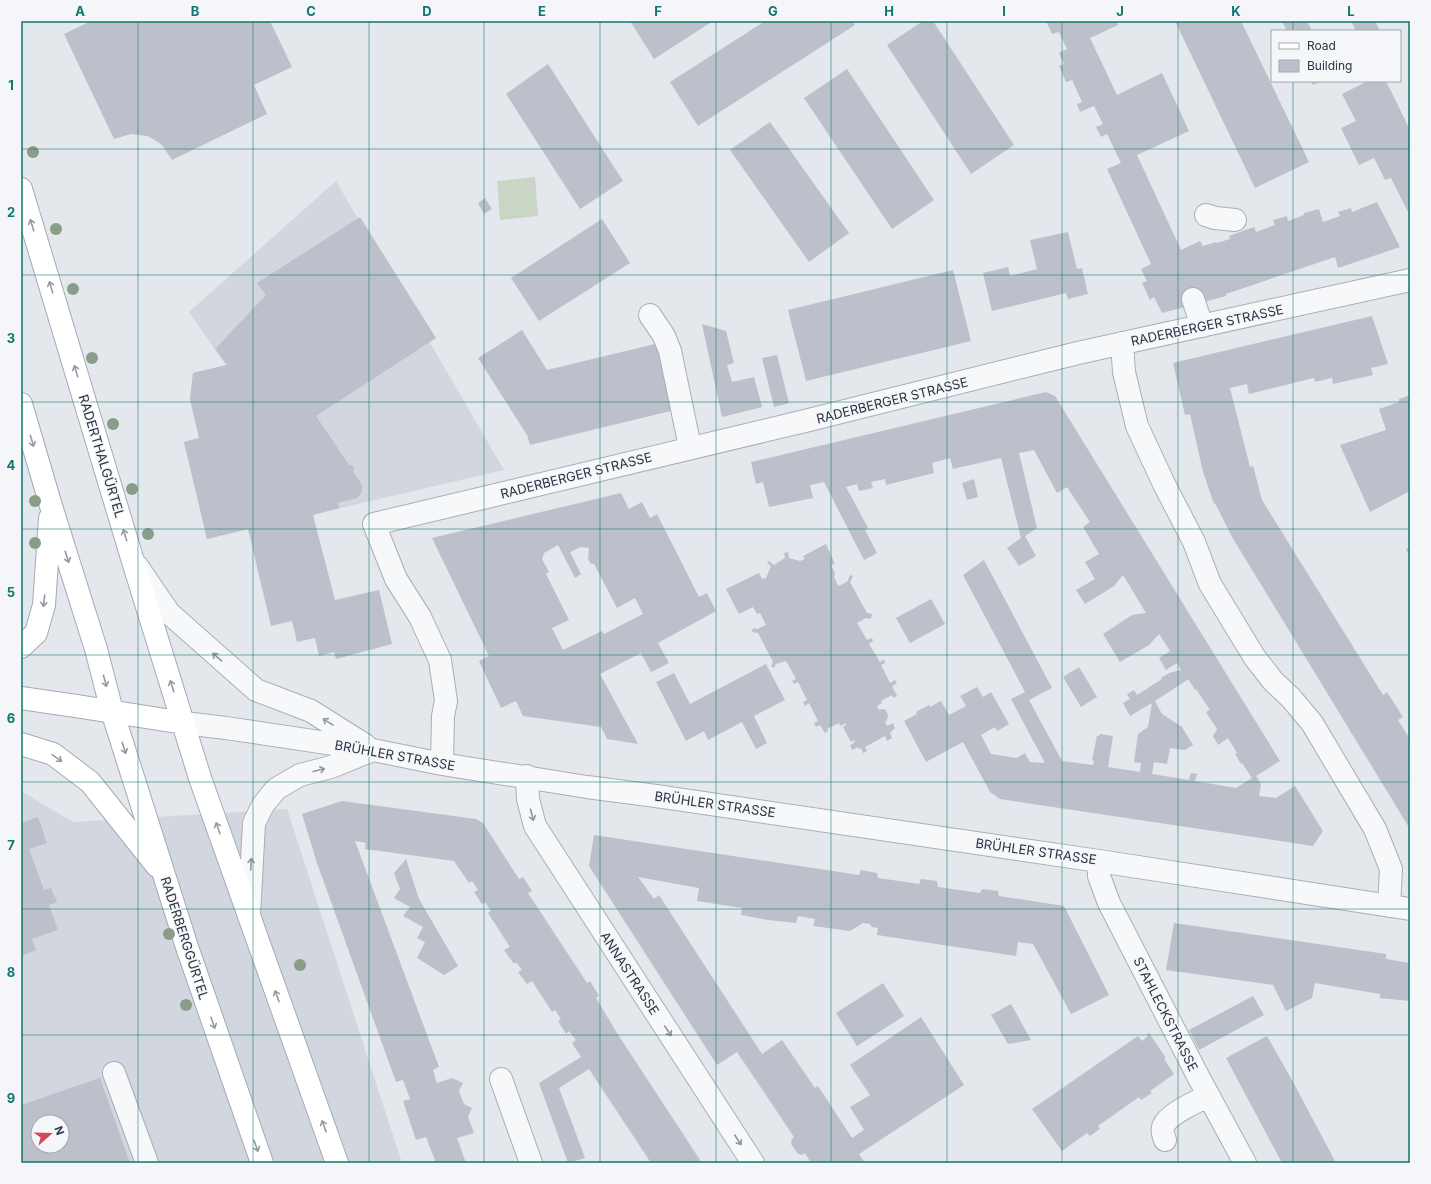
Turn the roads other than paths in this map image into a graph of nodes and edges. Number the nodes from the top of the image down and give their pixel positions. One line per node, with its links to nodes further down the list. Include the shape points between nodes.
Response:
1 (21, 189): 12 (main road, RADERTHALGÜRTEL, one-way to 1)
2 (1206, 215): 3 (street)
3 (1235, 220)
4 (1410, 280): 7 (street, RADERBERGER STRASSE)
5 (1193, 299): 7 (street)
6 (650, 315): 10 (street, via 664,336 670,351)
7 (1202, 326): 8 (street, RADERBERGER STRASSE)
8 (1122, 343): 10 (street, RADERBERGER STRASSE); 23 (street, via 1124,372 1137,426 1194,542 1210,584 1255,658 1312,723 1375,829 1391,869)
9 (21, 404): 11 (main road, one-way to 11)
10 (690, 447): 19 (street, RADERBERGER STRASSE, via 374,524 396,579 420,617 440,660 446,701 443,716)
11 (51, 506): 13 (main road, one-way to 13, via 44,605 36,633); 15 (main road, one-way to 15, via 96,649)
12 (132, 558): 16 (main road, RADERTHALGÜRTEL, one-way to 12); 18 (street, one-way to 12, via 311,711 256,690 169,613)
13 (21, 647)
14 (21, 698): 15 (main road, BRÜHLER STRASSE)
15 (112, 711): 16 (main road, BRÜHLER STRASSE); 22 (main road, RADERBERGGÜRTEL, one-way to 22)
16 (184, 723): 18 (street, BRÜHLER STRASSE); 24 (main road, one-way to 16, via 200,778)
17 (21, 744): 22 (main road, one-way to 22, via 53,754 90,782)
18 (373, 750): 19 (street, BRÜHLER STRASSE); 24 (street, one-way to 18, via 254,823 263,805 276,789 300,775 331,767)
19 (442, 764): 20 (street, BRÜHLER STRASSE)
20 (527, 776): 21 (street, BRÜHLER STRASSE, via 587,787); 33 (street, ANNASTRASSE, one-way to 33, via 528,799 535,826)
21 (1098, 861): 23 (street, BRÜHLER STRASSE); 27 (street, STAHLECKSTRASSE, via 1099,876 1109,903)
22 (165, 876): 30 (main road, RADERBERGGÜRTEL, one-way to 30)
23 (1400, 908)
24 (249, 917): 31 (main road, one-way to 24)
25 (114, 1073): 29 (street)
26 (501, 1079): 32 (street)
27 (1208, 1096): 28 (street, via 1167,1120 1162,1132); 34 (street, STAHLECKSTRASSE)
28 (1165, 1140)
29 (147, 1163)
30 (262, 1163)
31 (337, 1163)
32 (531, 1163)
33 (753, 1163)
34 (1245, 1163)

